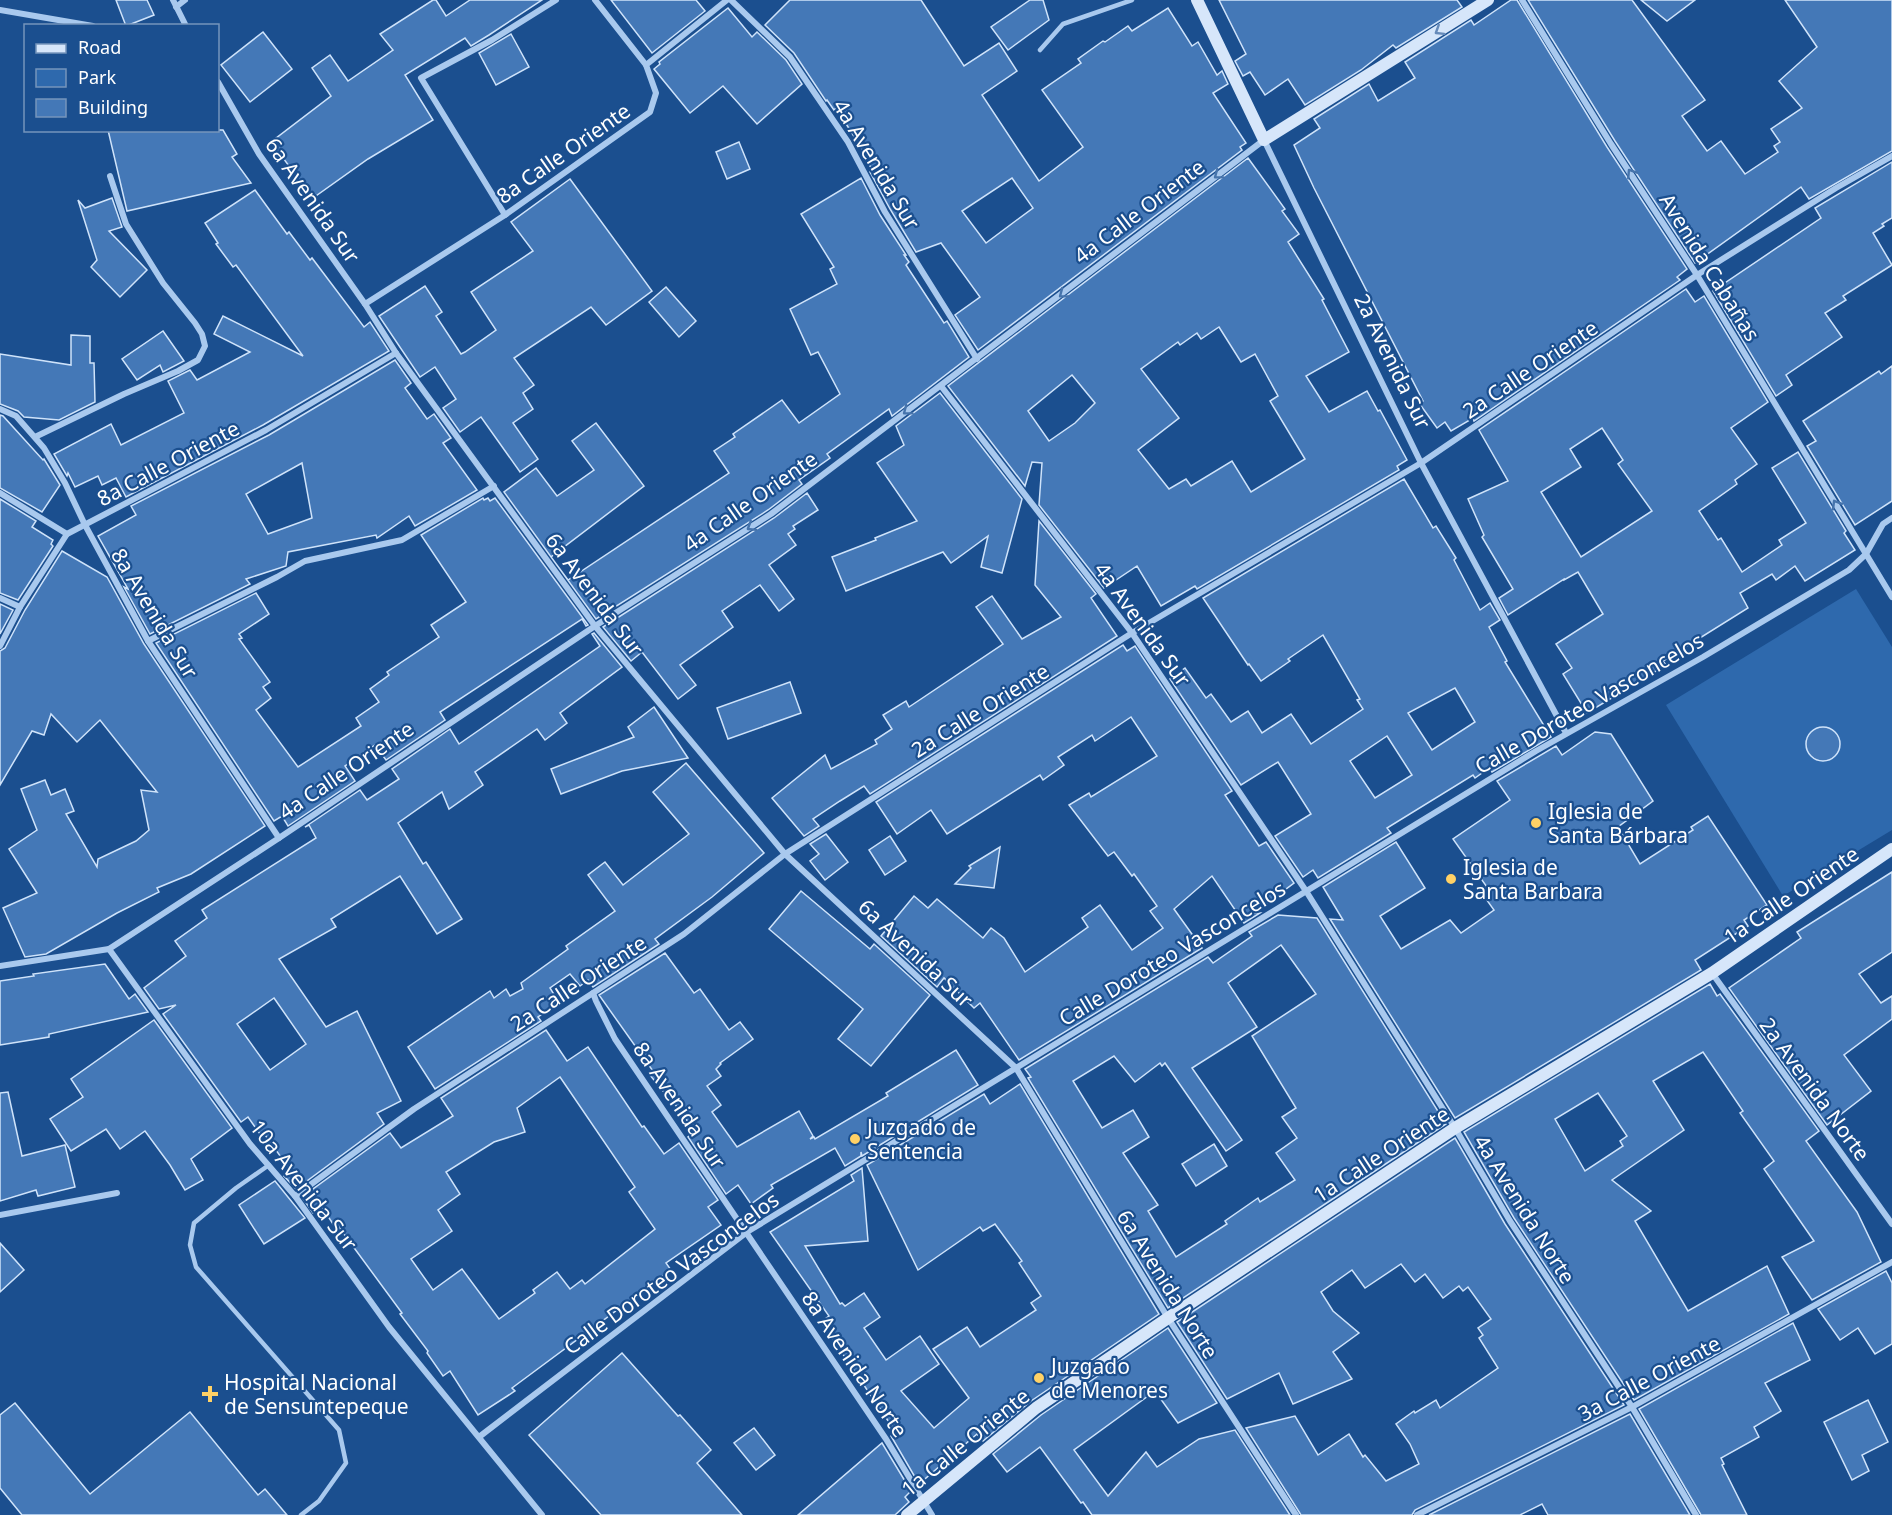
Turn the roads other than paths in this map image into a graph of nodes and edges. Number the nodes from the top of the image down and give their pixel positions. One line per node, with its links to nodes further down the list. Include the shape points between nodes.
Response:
1 (172, 0): 10 (street)
2 (185, 0): 10 (street)
3 (556, 0): 20 (street, via 421,78)
4 (595, 0): 15 (street, 8a Calle Oriente)
5 (729, 0): 15 (street); 24 (street, 4a Avenida Sur, via 790,57 842,133 885,212)
6 (1132, 0): 14 (lane, via 1063,24)
7 (1197, 0): 17 (street, 2a Avenida Sur)
8 (1488, 0): 17 (street, 4a Calle Oriente, one-way to 17)
9 (1522, 0): 21 (street, Avenida Cabañas, one-way to 9)
10 (176, 7): 13 (street)
11 (0, 10): 12 (street)
12 (81, 24)
13 (185, 24)
14 (1040, 50)
15 (646, 64): 20 (street, 8a Calle Oriente, via 656,93 650,112)
16 (219, 84): 22 (street, 6a Avenida Sur, via 259,154)
17 (1264, 140): 24 (street, 4a Calle Oriente, one-way to 24); 28 (street, 2a Avenida Sur)
18 (1892, 156): 21 (street, 2a Calle Oriente)
19 (110, 176): 27 (street, via 126,224 163,283 195,323 205,346 198,360 178,371)
20 (505, 215): 22 (street, 8a Calle Oriente)
21 (1697, 275): 28 (street, 2a Calle Oriente); 34 (street, Avenida Cabañas, one-way to 21)
22 (365, 304): 23 (street, 6a Avenida Sur)
23 (396, 353): 29 (street, 6a Avenida Sur); 32 (street, 8a Calle Oriente, via 266,430)
24 (976, 359): 25 (street, 4a Calle Oriente)
25 (941, 386): 38 (street, 4a Calle Oriente, one-way to 38, via 771,514); 39 (street, 4a Avenida Sur)
26 (0, 409): 27 (street, 8a Avenida Sur, via 16,416)
27 (34, 437): 32 (street, 8a Avenida Sur, via 65,483)
28 (1421, 463): 39 (street, 2a Calle Oriente); 42 (street, 2a Avenida Sur)
29 (494, 486): 38 (street, 6a Avenida Sur); 40 (street, via 402,540 305,561)
30 (0, 493): 33 (street)
31 (1892, 518): 34 (street, Calle Doroteo Vasconcelos, via 1883,524)
32 (85, 525): 33 (street, 8a Calle Oriente); 40 (street, 8a Avenida Sur)
33 (67, 534): 37 (street)
34 (1866, 554): 35 (street, Avenida Cabañas); 42 (street, Calle Doroteo Vasconcelos, via 1850,570)
35 (1892, 597)
36 (0, 598): 37 (street)
37 (20, 607): 41 (street)
38 (595, 626): 43 (street, 4a Calle Oriente); 45 (street, 6a Avenida Sur)
39 (1132, 633): 45 (street, 2a Calle Oriente); 46 (street, 4a Avenida Sur)
40 (148, 641): 43 (street, 8a Avenida Sur)
41 (0, 646)
42 (1566, 733): 46 (street, Calle Doroteo Vasconcelos)
43 (279, 838): 47 (street, 4a Calle Oriente)
44 (1892, 849): 49 (street, 1a Calle Oriente)
45 (784, 854): 50 (street, 2a Calle Oriente, via 684,934); 51 (street, 6a Avenida Sur)
46 (1306, 891): 51 (street, Calle Doroteo Vasconcelos); 52 (street, 4a Avenida Norte)
47 (109, 949): 48 (street, 4a Calle Oriente); 53 (street, 10a Avenida Sur)
48 (0, 966)
49 (1712, 973): 52 (street, 1a Calle Oriente); 57 (street, 2a Avenida Norte)
50 (594, 993): 55 (street, 2a Calle Oriente, via 414,1109); 58 (street, 8a Avenida Sur, via 615,1039)
51 (1016, 1068): 58 (street, Calle Doroteo Vasconcelos); 60 (street, 6a Avenida Norte)
52 (1455, 1128): 60 (street, 1a Calle Oriente); 61 (street, 4a Avenida Norte, via 1510,1221)
53 (269, 1165): 55 (street, 10a Avenida Sur); 64 (lane, via 194,1223 190,1245 196,1267 339,1430 346,1463 319,1501)
54 (117, 1193): 56 (street)
55 (295, 1196): 62 (street, 10a Avenida Sur, via 389,1327)
56 (0, 1215)
57 (1892, 1224)
58 (747, 1232): 62 (street, Calle Doroteo Vasconcelos); 63 (street, 8a Avenida Norte)
59 (1892, 1262): 61 (street, 3a Calle Oriente)
60 (1168, 1318): 63 (street, 1a Calle Oriente, via 1036,1408); 68 (street, 6a Avenida Norte)
61 (1632, 1407): 69 (street, 3a Calle Oriente); 70 (street, 4a Avenida Norte)
62 (479, 1437): 65 (street, 10a Avenida Sur)
63 (924, 1500): 66 (street, 1a Calle Oriente); 67 (street, 8a Avenida Norte)
64 (301, 1515)
65 (542, 1515)
66 (907, 1515)
67 (932, 1515)
68 (1296, 1515)
69 (1417, 1515)
70 (1696, 1515)

